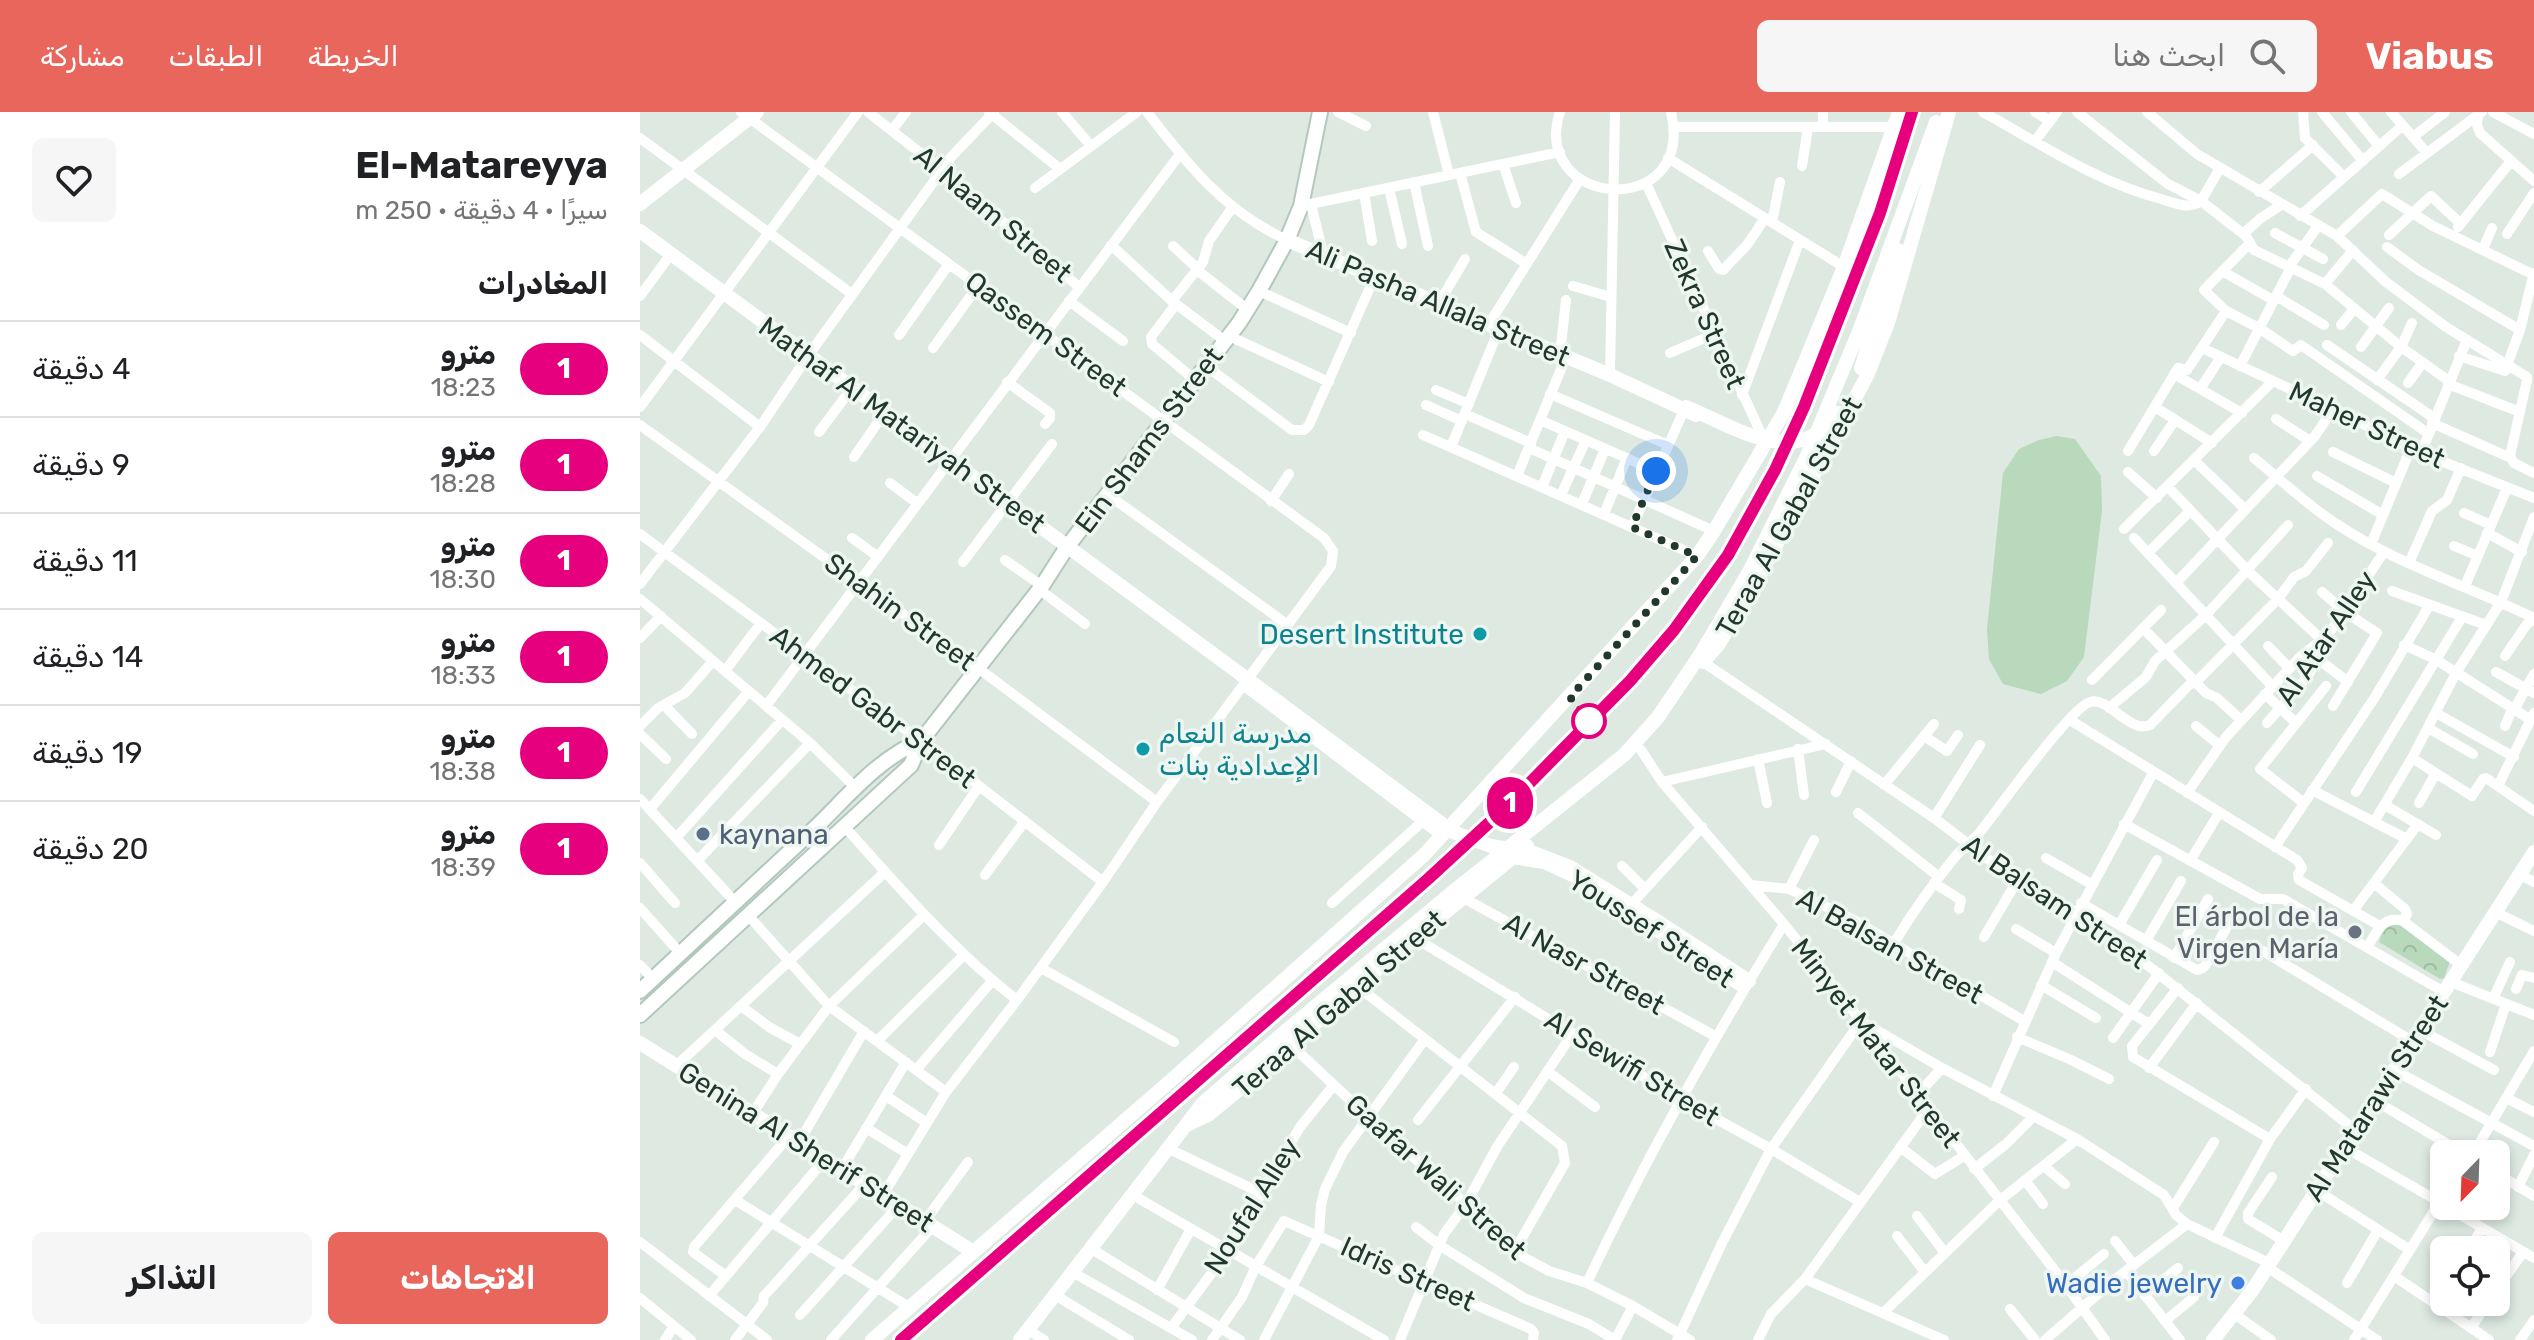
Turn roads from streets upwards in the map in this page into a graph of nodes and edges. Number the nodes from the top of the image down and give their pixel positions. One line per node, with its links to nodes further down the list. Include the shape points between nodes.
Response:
1 (858, 112): 52 (street)
2 (868, 112): 36 (street, Al Naam Street)
3 (906, 112): 36 (street)
4 (1062, 112): 42 (street)
5 (1137, 112): 42 (street)
6 (1147, 112): 46 (street, Ali Pasha Allala Street)
7 (1320, 112): 74 (street, Ein Shams Street)
8 (1338, 112): 31 (street)
9 (1433, 112): 57 (street)
10 (1560, 112): 44 (street)
11 (1615, 112): 67 (street)
12 (1671, 112): 32 (street)
13 (1823, 112): 34 (street)
14 (1899, 112): 35 (street)
15 (1949, 112): 307 (street, Teraa Al Gabal Street, via 1888,323 1867,376 1755,586)
16 (1983, 112): 40 (street)
17 (2035, 112): 29 (street)
18 (2077, 112): 71 (street, via 2168,184)
19 (2147, 112): 53 (street)
20 (2303, 112): 41 (street, via 2304,132)
21 (2322, 112): 48 (street)
22 (2351, 112): 43 (street)
23 (2445, 112): 38 (street)
24 (2493, 112): 37 (street)
25 (991, 113): 54 (street); 56 (street)
26 (749, 114): 52 (street, Qassem Street); 55 (street)
27 (2478, 114): 45 (street); 49 (street, via 2480,133)
28 (1937, 117): 181 (street, bridge, via 1863,361 1838,413 1822,431 1789,443 1765,440); 416 (street, Teraa Al Gabal Street, via 1860,329 1807,456 1700,655 1658,717 1624,755)
29 (2054, 117): 40 (street)
30 (2399, 117): 38 (street); 43 (street)
31 (1366, 126)
32 (1675, 127): 33 (street); 47 (street)
33 (1808, 127): 34 (street); 51 (street)
34 (1823, 127): 35 (street)
35 (1895, 127): 108 (street)
36 (892, 130): 56 (street, Al Naam Street)
37 (2534, 134)
38 (2413, 137): 45 (street)
39 (640, 138): 55 (street)
40 (2035, 141): 71 (street, via 2129,191 2187,206)
41 (2313, 145): 59 (street); 68 (street)
42 (1091, 146): 54 (street)
43 (2379, 146): 48 (street)
44 (1560, 152): 50 (street); 60 (street)
45 (2427, 153): 58 (street)
46 (1180, 154): 76 (street, Ali Pasha Allala Street); 95 (street)
47 (1668, 158): 64 (street); 79 (street)
48 (2363, 161): 59 (street)
49 (2511, 161): 61 (street); 80 (street, via 2476,196)
50 (1503, 164): 57 (street); 72 (street)
51 (1802, 166)
52 (815, 168): 82 (street, Qassem Street); 85 (street)
53 (2220, 168): 68 (street); 71 (street)
54 (1060, 169): 65 (street)
55 (683, 170): 73 (street); 85 (street)
56 (942, 170): 82 (street); 117 (street, Al Naam Street)
57 (1454, 174): 62 (street); 107 (street, via 1478,234)
58 (2399, 174)
59 (2344, 177): 78 (street)
60 (1580, 179): 67 (street); 107 (street)
61 (2534, 181)
62 (1414, 182): 66 (street); 97 (street)
63 (1780, 182): 79 (street)
64 (1646, 183): 67 (street); 142 (street, Zekra Street)
65 (1035, 188)
66 (1389, 188): 69 (street); 94 (street)
67 (1614, 191): 123 (street)
68 (2259, 192): 75 (street)
69 (1364, 193): 74 (street); 93 (street)
70 (2534, 193): 87 (street)
71 (2201, 201): 90 (street)
72 (1516, 203)
73 (640, 204)
74 (1306, 205): 91 (street, Ein Shams Street); 103 (street)
75 (2281, 205): 78 (street); 90 (street, via 2261,218)
76 (1232, 208): 91 (street, Ali Pasha Allala Street); 109 (street, via 1209,241)
77 (2411, 214): 80 (street, via 2432,196); 88 (street); 89 (street, via 2380,194); 139 (street, via 2388,241 2417,269)
78 (2300, 216): 81 (street)
79 (1768, 220): 92 (street); 101 (street, via 1723,270)
80 (2461, 224): 88 (street)
81 (2318, 226): 89 (street); 98 (street)
82 (899, 228): 106 (street, Qassem Street); 120 (street)
83 (2492, 228): 99 (street)
84 (640, 231): 102 (street, Mathaf Al Matariyah Street)
85 (769, 233): 119 (street); 120 (street)
86 (2275, 233): 98 (street)
87 (2507, 234)
88 (2452, 235): 99 (street)
89 (2337, 236): 100 (street)
90 (2247, 239): 110 (street, via 2254,250); 111 (street)
91 (1287, 240): 103 (street, Ali Pasha Allala Street); 118 (street, Ein Shams Street)
92 (1800, 240): 108 (street); 177 (street)
93 (1372, 241)
94 (1402, 244)
95 (1111, 245): 117 (street); 127 (street)
96 (1173, 246): 109 (street)
97 (1428, 246)
98 (2303, 247): 105 (street); 110 (street)
99 (2483, 249): 112 (street)
100 (2353, 250): 114 (street); 146 (street, via 2386,282)
101 (1708, 251)
102 (671, 254): 119 (street, Mathaf Al Matariyah Street); 122 (street)
103 (1323, 254): 113 (street, Ali Pasha Allala Street)
104 (1465, 259): 128 (street)
105 (2323, 259)
106 (949, 264): 115 (street, Qassem Street); 144 (street)
107 (1527, 264): 136 (street)
108 (1844, 267): 202 (street)
109 (1198, 269): 127 (street); 131 (street)
110 (2289, 269): 114 (street); 124 (street)
111 (2222, 271): 124 (street); 132 (street, via 2204,289)
112 (2534, 274): 121 (street)
113 (1375, 276): 128 (street, Ali Pasha Allala Street); 141 (street)
114 (2325, 284): 130 (street)
115 (978, 286): 140 (street, Qassem Street); 151 (street)
116 (1573, 286): 123 (street)
117 (1079, 287): 126 (street)
118 (1259, 291): 131 (street, Ein Shams Street); 141 (street)
119 (723, 294): 154 (street, Mathaf Al Matariyah Street); 158 (street)
120 (852, 294): 154 (street)
121 (2532, 295): 139 (street)
122 (640, 296)
123 (1611, 297): 164 (street)
124 (2274, 298): 134 (street); 138 (street)
125 (1566, 300): 155 (street)
126 (1069, 301): 140 (street); 147 (street)
127 (1174, 302): 145 (street); 166 (street, via 1151,337 1152,344)
128 (1439, 303): 136 (street, Ali Pasha Allala Street)
129 (2389, 308): 137 (street)
130 (2354, 309): 135 (street); 137 (street)
131 (1248, 310): 145 (street, Ein Shams Street)
132 (2226, 311): 138 (street); 152 (street)
133 (2412, 323): 150 (street)
134 (2324, 325)
135 (2341, 325)
136 (1494, 326): 155 (street, Ali Pasha Allala Street); 185 (street)
137 (2377, 326): 149 (street); 150 (street)
138 (2259, 328): 162 (street); 193 (street, via 2293,351 2298,345)
139 (2520, 330): 160 (street)
140 (1045, 333): 169 (street); 188 (street, Qassem Street)
141 (1351, 333): 170 (street)
142 (1714, 334): 153 (street); 177 (street, Zekra Street)
143 (640, 335): 158 (street)
144 (899, 335)
145 (1227, 338): 161 (street, Ein Shams Street); 170 (street)
146 (2467, 340): 156 (street); 160 (street)
147 (1123, 341)
148 (2327, 345): 167 (street)
149 (2361, 347)
150 (2401, 347): 159 (street); 167 (street)
151 (933, 348)
152 (2202, 348): 157 (street, Maher Street); 163 (street, via 2187,370 2178,368)
153 (1670, 353)
154 (808, 356): 173 (street, Mathaf Al Matariyah Street); 194 (street)
155 (1563, 356): 164 (street, Ali Pasha Allala Street); 176 (street)
156 (2459, 356): 160 (street, via 2503,372); 171 (street)
157 (2221, 357): 162 (street, Maher Street); 174 (street)
158 (673, 360): 179 (street); 194 (street)
159 (2423, 362): 171 (street); 172 (street)
160 (2509, 364): 165 (street)
161 (1206, 366): 166 (street, Ein Shams Street); 170 (street, via 1298,431 1309,425)
162 (2240, 366): 168 (street, Maher Street)
163 (2174, 374): 174 (street); 180 (street)
164 (1610, 375): 181 (street, Ali Pasha Allala Street)
165 (2531, 377): 184 (street)
166 (1195, 380): 188 (street, Ein Shams Street)
167 (2377, 380): 193 (street)
168 (2273, 381): 182 (street, Maher Street); 186 (street)
169 (1007, 382): 191 (street, via 1050,413); 215 (street)
170 (1329, 382)
171 (2448, 382): 184 (street); 193 (street)
172 (2408, 383)
173 (852, 388): 183 (street, Mathaf Al Matariyah Street); 196 (street)
174 (2200, 389): 186 (street)
175 (1436, 390): 185 (street)
176 (1550, 394): 189 (street); 203 (street)
177 (1742, 395): 202 (street, Zekra Street)
178 (1426, 405): 185 (street)
179 (640, 407)
180 (2155, 407): 190 (street); 208 (street)
181 (1685, 408): 202 (street); 203 (street)
182 (2333, 409): 199 (street); 207 (street, Maher Street)
183 (885, 412): 211 (street); 215 (street, Mathaf Al Matariyah Street)
184 (2520, 412): 214 (street)
185 (1465, 413): 204 (street); 205 (street)
186 (2242, 413): 200 (street)
187 (2276, 419): 199 (street)
188 (1164, 420): 235 (street, Ein Shams Street); 240 (street, Qassem Street)
189 (1540, 420): 195 (street); 204 (street)
190 (2175, 420): 200 (street); 209 (street)
191 (1045, 424)
192 (640, 425): 228 (street, Shahin Street)
193 (2432, 425): 207 (street); 214 (street)
194 (760, 427): 228 (street)
195 (1565, 431): 198 (street); 216 (street)
196 (819, 432)
197 (1423, 435): 205 (street)
198 (1586, 440): 206 (street); 218 (street)
199 (2310, 441): 224 (street)
200 (2212, 443): 217 (street)
201 (1052, 444): 241 (street)
202 (1766, 444): 254 (street)
203 (1668, 445): 220 (street)
204 (1530, 446): 216 (street); 225 (street)
205 (1451, 447): 225 (street)
206 (1605, 449): 212 (street); 227 (street)
207 (2416, 450): 219 (street, Maher Street); 230 (street)
208 (2128, 451)
209 (2154, 451)
210 (2333, 452): 230 (street)
211 (854, 457)
212 (1627, 458): 220 (street); 232 (street)
213 (2254, 458): 224 (street)
214 (2511, 458): 222 (street)
215 (949, 459): 241 (street, Mathaf Al Matariyah Street); 242 (street)
216 (1554, 459): 218 (street); 231 (street)
217 (2195, 461): 233 (street); 244 (street)
218 (1574, 468): 227 (street); 236 (street)
219 (2461, 468): 234 (street, Maher Street); 272 (street, via 2447,500 2432,511)
220 (1656, 471): 239 (street)
221 (2128, 472): 237 (street)
222 (2534, 473)
223 (1289, 474): 240 (street)
224 (2276, 475): 244 (street); 260 (street, via 2324,516)
225 (1517, 476): 231 (street)
226 (2317, 476): 248 (street)
227 (1594, 477): 232 (street); 243 (street)
228 (719, 483): 265 (street); 274 (street, Shahin Street)
229 (890, 483): 242 (street)
230 (2396, 483): 248 (street)
231 (1542, 487): 236 (street)
232 (1615, 487): 239 (street); 247 (street)
233 (2168, 487): 237 (street); 245 (street)
234 (2507, 488): 238 (street, Maher Street); 253 (street)
235 (1107, 494): 262 (street, Ein Shams Street); 293 (street)
236 (1561, 495): 243 (street)
237 (2157, 498): 252 (street)
238 (2534, 498)
239 (1644, 500): 251 (street); 254 (street)
240 (1271, 501): 293 (street, Qassem Street, via 1333,551 1331,566)
241 (1007, 502): 262 (street, Mathaf Al Matariyah Street); 271 (street)
242 (917, 503): 267 (street)
243 (1582, 504): 247 (street)
244 (2245, 509): 258 (street)
245 (2189, 512): 258 (street); 266 (street)
246 (2464, 513): 253 (street)
247 (1604, 514): 251 (street)
248 (2383, 515): 260 (street)
249 (2534, 517): 264 (street)
250 (2288, 525): 273 (street)
251 (1632, 527): 268 (street)
252 (2124, 529)
253 (2489, 529): 264 (street); 269 (street)
254 (1714, 531): 268 (street)
255 (640, 534): 265 (street, Ahmed Gabr Street)
256 (852, 538): 267 (street)
257 (2134, 538): 266 (street)
258 (2217, 540): 273 (street); 275 (street)
259 (2328, 543): 282 (street)
260 (2371, 544): 263 (street)
261 (2454, 546): 269 (street)
262 (1067, 547): 278 (street, Ein Shams Street); 317 (street, Mathaf Al Matariyah Street)
263 (2384, 552): 272 (street); 286 (street, Al Atar Alley)
264 (2522, 552): 283 (street)
265 (664, 553): 276 (street); 291 (street, Ahmed Gabr Street)
266 (2148, 553): 275 (street)
267 (877, 556): 274 (street)
268 (1697, 556): 388 (street)
269 (2478, 556): 277 (street)
270 (1005, 560): 278 (street)
271 (963, 562)
272 (2409, 563): 277 (street)
273 (2248, 571): 282 (street); 287 (street)
274 (858, 582): 302 (street); 308 (street, Shahin Street)
275 (2176, 583): 287 (street)
276 (640, 584)
277 (2465, 586): 283 (street)
278 (1041, 588): 292 (street); 308 (street, Ein Shams Street)
279 (2392, 591): 284 (street)
280 (2322, 592): 286 (street)
281 (640, 599): 288 (street)
282 (2278, 599): 296 (street); 298 (street)
283 (2501, 602): 290 (street); 294 (street)
284 (2429, 606): 289 (street); 299 (street)
285 (2161, 610): 295 (street)
286 (2345, 612): 296 (street, Al Atar Alley); 318 (street, via 2377,633)
287 (2206, 615): 298 (street); 301 (street)
288 (661, 616): 297 (street); 306 (street)
289 (2462, 617): 294 (street); 305 (street)
290 (2534, 618): 303 (street)
291 (761, 623): 302 (street, Ahmed Gabr Street); 310 (street)
292 (1085, 624)
293 (1288, 625): 317 (street)
294 (2486, 625): 313 (street)
295 (2143, 628): 301 (street); 315 (street)
296 (2324, 637): 304 (street, Al Atar Alley); 309 (street)
297 (640, 638)
298 (2233, 644): 316 (street); 320 (street)
299 (2404, 645): 305 (street); 364 (street)
300 (2268, 646): 309 (street)
301 (2165, 651): 316 (street); 325 (street, via 2146,677)
302 (804, 656): 324 (street); 344 (street, Ahmed Gabr Street)
303 (2505, 656)
304 (2318, 659): 312 (street, Al Atar Alley); 318 (street)
305 (2435, 659): 313 (street); 366 (street)
306 (713, 661): 310 (street); 323 (street, via 685,693)
307 (1703, 662): 346 (street, Al Balsam Street); 350 (street, Teraa Al Gabal Street)
308 (978, 668): 344 (street, Ein Shams Street); 370 (street, Shahin Street)
309 (2289, 668): 320 (street)
310 (725, 671): 321 (street)
311 (2496, 672): 322 (street)
312 (2310, 673): 319 (street); 326 (street, Al Atar Alley)
313 (2456, 673): 327 (street); 328 (street)
314 (2534, 674): 322 (street)
315 (2092, 680)
316 (2195, 680): 325 (street, via 2150,725 2141,727); 332 (street)
317 (1245, 682): 370 (street); 381 (street, Mathaf Al Matariyah Street); 455 (street, Mathaf Al Matariyah Street, bridge, via 1453,832 1570,867)
318 (2348, 682): 319 (street, via 2336,702)
319 (2326, 686): 334 (street)
320 (2268, 690): 326 (street); 332 (street)
321 (749, 691): 324 (street); 375 (street)
322 (2529, 691): 327 (street)
323 (664, 705): 336 (street); 341 (street)
324 (766, 706): 330 (street)
325 (2109, 708): 331 (street, via 2091,701)
326 (2280, 708): 333 (street, Al Atar Alley); 334 (street)
327 (2513, 710): 329 (street); 338 (street)
328 (2436, 713): 339 (street); 352 (street)
329 (2532, 717): 352 (street)
330 (782, 720): 345 (street); 389 (street)
331 (2070, 720): 357 (street); 392 (street)
332 (2241, 720): 348 (street)
333 (2267, 723)
334 (2296, 723): 372 (street, via 2260,769)
335 (1934, 724): 343 (street)
336 (640, 726)
337 (2196, 726): 348 (street)
338 (2505, 726)
339 (2428, 728): 351 (street); 353 (street)
340 (640, 734): 354 (street)
341 (692, 734)
342 (1958, 735): 343 (street, via 1947,751)
343 (1924, 736): 360 (street)
344 (921, 741): 361 (street, Ahmed Gabr Street); 363 (street, Ein Shams Street); 385 (street, Ein Shams Street, via 902,775)
345 (810, 743): 363 (street); 399 (street)
346 (1826, 744): 349 (street); 356 (street, Al Balsam Street)
347 (1980, 745): 379 (street)
348 (2219, 745): 367 (street)
349 (1798, 749): 355 (street); 368 (street)
350 (1641, 750): 359 (street, Minyet Matar Street); 397 (street, Teraa Al Gabal Street)
351 (2473, 754)
352 (2514, 757): 362 (street)
353 (2412, 758): 358 (street); 374 (street)
354 (666, 759)
355 (1758, 759): 359 (street); 371 (street)
356 (1851, 761): 360 (street, Al Balsam Street); 365 (street)
357 (2153, 773): 367 (street); 383 (street)
358 (2436, 773): 362 (street, via 2472,796 2484,778); 373 (street)
359 (1662, 782): 386 (street, Minyet Matar Street)
360 (1884, 785): 379 (street, Al Balsam Street)
361 (979, 786): 380 (street, Ahmed Gabr Street); 393 (street)
362 (2498, 786): 376 (street)
363 (856, 788): 418 (street, Ein Shams Street)
364 (2312, 790): 372 (street); 382 (street)
365 (1836, 792)
366 (2356, 792)
367 (2187, 793): 378 (street)
368 (1804, 795)
369 (640, 799): 375 (street)
370 (1157, 802): 409 (street)
371 (1767, 803)
372 (2304, 803): 394 (street)
373 (2419, 803)
374 (2385, 805): 382 (street); 384 (street)
375 (650, 809): 389 (street)
376 (2534, 811)
377 (1858, 813): 406 (street)
378 (2219, 813): 394 (street); 400 (street)
379 (1934, 818): 392 (street, Al Balsam Street)
380 (1025, 821): 405 (street); 409 (street, Ahmed Gabr Street)
381 (1423, 821): 388 (street, Mathaf Al Matariyah Street); 420 (street)
382 (2374, 822): 390 (street)
383 (2124, 824): 400 (street); 412 (street)
384 (2418, 824): 387 (street); 390 (street)
385 (844, 826): 403 (street); 428 (street, Ein Shams Street)
386 (1702, 827): 413 (street, Minyet Matar Street); 414 (street)
387 (2436, 835)
388 (1443, 837): 584 (street)
389 (676, 838): 399 (street)
390 (2407, 839): 411 (street)
391 (1814, 840): 415 (street)
392 (1968, 844): 406 (street); 407 (street, Al Balsam Street)
393 (939, 845)
394 (2275, 847): 425 (street, via 2299,862 2299,880)
395 (2533, 855): 404 (street, Al Matarawi Street)
396 (2046, 858): 412 (street)
397 (1512, 859): 416 (street, Teraa Al Gabal Street); 424 (street, Youssef Street, via 1559,870)
398 (2157, 860): 432 (street)
399 (697, 861): 418 (street)
400 (2190, 861): 440 (street, via 2260,899 2283,899)
401 (640, 863): 419 (street)
402 (1622, 866): 414 (street)
403 (885, 872): 429 (street); 446 (street)
404 (2519, 874): 410 (street); 427 (street, Al Matarawi Street)
405 (985, 875)
406 (1936, 880): 423 (street, via 1961,900); 439 (street)
407 (2017, 881): 421 (street, Al Balsam Street, via 2049,902); 437 (street)
408 (2181, 881): 438 (street)
409 (1103, 882): 450 (street)
410 (2534, 882)
411 (2374, 883): 425 (street); 430 (street, via 2405,909)
412 (2091, 884): 421 (street)
413 (1751, 885): 415 (street, Al Balsan Street); 431 (street, Minyet Matar Street)
414 (1645, 889): 424 (street)
415 (1789, 889): 439 (street, Al Balsan Street)
416 (1458, 895): 436 (street, Teraa Al Gabal Street); 479 (street, Al Nasr Street)
417 (2208, 899): 445 (street)
418 (735, 902): 442 (street, Ein Shams Street)
419 (675, 903)
420 (1332, 903)
421 (2079, 907): 432 (street); 444 (street); 451 (street, Al Balsam Street)
422 (640, 908): 442 (street)
423 (1959, 909)
424 (1626, 911): 455 (street, Youssef Street)
425 (2353, 911): 433 (street)
426 (2235, 912): 445 (street, via 2203,968)
427 (2495, 912): 435 (street); 449 (street, Al Matarawi Street)
428 (748, 915): 446 (street); 470 (street, Ein Shams Street)
429 (923, 916): 443 (street); 468 (street)
430 (2403, 921): 433 (street, via 2386,920); 449 (street)
431 (1784, 924): 455 (street); 473 (street, Minyet Matar Street)
432 (2119, 925): 438 (street)
433 (2380, 926): 440 (street)
434 (2016, 929): 444 (street)
435 (2534, 931)
436 (1410, 935): 457 (street, Teraa Al Gabal Street); 462 (street, Al Sewifi Street); 484 (street, Teraa Al Gabal Street)
437 (1984, 937)
438 (2146, 941): 445 (street)
439 (1894, 943): 474 (street, Al Balsan Street)
440 (2368, 946): 458 (street)
441 (2263, 951): 480 (street)
442 (680, 953): 453 (street, Ein Shams Street)
443 (964, 955): 454 (street); 485 (street)
444 (2054, 957): 456 (street); 469 (street)
445 (2174, 958)
446 (789, 962): 467 (street); 468 (street)
447 (2510, 962): 463 (street)
448 (640, 965): 453 (street)
449 (2461, 965): 458 (street, Al Matarawi Street)
450 (1041, 968): 464 (street); 486 (street)
451 (2159, 973): 459 (street, Al Balsam Street); 469 (street)
452 (2534, 978): 460 (street, via 2523,974)
453 (653, 979): 461 (street, Ein Shams Street)
454 (992, 981): 464 (street); 497 (street)
455 (1746, 985): 479 (street)
456 (2041, 985): 472 (street); 474 (street)
457 (1357, 986): 483 (street); 484 (street, Teraa Al Gabal Street)
458 (2447, 987): 463 (street); 480 (street, Al Matarawi Street)
459 (2178, 988): 465 (street, Al Balsam Street); 475 (street)
460 (2516, 989)
461 (640, 991)
462 (1515, 997): 478 (street, Al Sewifi Street); 493 (street)
463 (2493, 999): 466 (street)
464 (1017, 1000): 505 (street)
465 (2197, 1003): 496 (street); 504 (street, Al Balsam Street)
466 (2506, 1004): 471 (street); 490 (street)
467 (741, 1006): 476 (street); 488 (street)
468 (829, 1006): 477 (street); 488 (street)
469 (2131, 1012): 475 (street); 482 (street)
470 (640, 1015)
471 (2534, 1015)
472 (2096, 1018)
473 (1861, 1021): 495 (street); 507 (street, Minyet Matar Street); 535 (street)
474 (2024, 1021): 481 (street)
475 (2149, 1024): 496 (street, via 2132,1046 2133,1057)
476 (715, 1030): 492 (street); 501 (street)
477 (864, 1031): 485 (street); 525 (street)
478 (1573, 1033): 500 (street); 511 (street, Al Sewifi Street)
479 (1715, 1036): 511 (street)
480 (2416, 1036): 498 (street, Al Matarawi Street); 499 (street)
481 (2017, 1037): 502 (street); 509 (street)
482 (2113, 1038)
483 (1425, 1039): 493 (street); 518 (street)
484 (1286, 1040): 503 (street, Gaafar Wali Street); 534 (street, Teraa Al Gabal Street, via 1203,1103)
485 (877, 1041): 491 (street)
486 (1174, 1042)
487 (640, 1043): 492 (street, Genina Al Sherif Street)
488 (800, 1044): 501 (street)
489 (2534, 1051): 510 (street)
490 (2490, 1052)
491 (906, 1062): 497 (street); 508 (street)
492 (676, 1066): 517 (street, Genina Al Sherif Street)
493 (1462, 1067): 506 (street); 520 (street)
494 (1514, 1067): 506 (street)
495 (1942, 1068): 507 (street); 509 (street)
496 (2149, 1068): 527 (street)
497 (916, 1070): 505 (street)
498 (2394, 1070): 512 (street, Al Matarawi Street); 521 (street)
499 (2494, 1070)
500 (1547, 1071): 513 (street); 515 (street)
501 (778, 1074): 517 (street)
502 (2109, 1079)
503 (1334, 1085): 518 (street, Gaafar Wali Street); 551 (street, Noufal Alley, via 1300,1127)
504 (2306, 1089): 524 (street, Al Balsam Street); 527 (street)
505 (946, 1092): 522 (street)
506 (1496, 1093): 515 (street)
507 (1918, 1094): 514 (street, Minyet Matar Street)
508 (886, 1096): 522 (street); 523 (street)
509 (1993, 1096): 519 (street)
510 (2506, 1098): 516 (street); 521 (street)
511 (1680, 1099): 535 (street, Al Sewifi Street); 603 (street)
512 (2374, 1100): 524 (street, Al Matarawi Street); 528 (street)
513 (1595, 1107)
514 (1929, 1108): 532 (street); 538 (street, Minyet Matar Street)
515 (1520, 1112): 559 (street); 586 (street, via 1562,1146 1565,1163)
516 (2534, 1112)
517 (753, 1113): 525 (street, Genina Al Sherif Street)
518 (1367, 1116): 559 (street, Gaafar Wali Street); 573 (street, via 1325,1189)
519 (2034, 1116): 526 (street); 543 (street)
520 (1418, 1120)
521 (2492, 1122): 529 (street); 531 (street)
522 (927, 1123): 536 (street)
523 (866, 1128): 536 (street); 542 (street)
524 (2355, 1130): 533 (street, Al Matarawi Street)
525 (794, 1139): 539 (street, Genina Al Sherif Street); 556 (street)
526 (2077, 1139): 541 (street); 562 (street, via 2164,1195)
527 (2270, 1139): 576 (street)
528 (2441, 1140)
529 (2481, 1140)
530 (2214, 1142): 562 (street)
531 (2534, 1146)
532 (1900, 1147): 538 (street, via 1935,1174); 558 (street)
533 (2344, 1147): 550 (street, Al Matarawi Street); 554 (street)
534 (1167, 1148): 551 (street); 552 (street, Teraa Al Gabal Street)
535 (1771, 1149): 558 (street, Al Sewifi Street); 635 (street, via 1722,1243)
536 (908, 1154): 553 (street)
537 (2534, 1155): 549 (street)
538 (1964, 1156): 543 (street, Minyet Matar Street)
539 (825, 1159): 542 (street, Genina Al Sherif Street); 566 (street)
540 (968, 1162): 567 (street)
541 (2044, 1166): 545 (street); 548 (street)
542 (842, 1169): 547 (street, Genina Al Sherif Street)
543 (1974, 1169): 557 (street, Minyet Matar Street)
544 (2272, 1177): 578 (street, via 2248,1219)
545 (2025, 1180): 557 (street); 560 (street)
546 (2510, 1182): 549 (street)
547 (865, 1184): 553 (street, Genina Al Sherif Street); 581 (street)
548 (2065, 1184)
549 (2518, 1187): 555 (street)
550 (2316, 1190): 572 (street); 578 (street, Al Matarawi Street)
551 (1261, 1193): 585 (street, Noufal Alley)
552 (1131, 1194): 571 (street); 582 (street, Teraa Al Gabal Street)
553 (883, 1195): 561 (street, Genina Al Sherif Street)
554 (2430, 1195)
555 (2534, 1196)
556 (735, 1200): 566 (street); 599 (street, via 693,1249)
557 (1999, 1201): 588 (street); 605 (street, Minyet Matar Street)
558 (1860, 1202): 601 (street)
559 (1466, 1204): 580 (street); 586 (street, Gaafar Wali Street)
560 (2043, 1204)
561 (899, 1205): 567 (street, Genina Al Sherif Street); 593 (street)
562 (2173, 1208): 568 (street)
563 (1917, 1216): 588 (street)
564 (2431, 1220): 583 (street)
565 (2470, 1220): 570 (street)
566 (772, 1223): 581 (street); 599 (street)
567 (929, 1224): 584 (street, Genina Al Sherif Street); 607 (street)
568 (2187, 1224): 576 (street); 594 (street)
569 (1416, 1227): 580 (street)
570 (2482, 1228): 575 (street); 587 (street)
571 (1191, 1229): 585 (street); 608 (street)
572 (2378, 1230): 583 (street); 604 (street)
573 (1319, 1236): 592 (street, Idris Street, via 1284,1221); 602 (street, Idris Street); 606 (street)
574 (1897, 1236): 598 (street)
575 (2477, 1236)
576 (2215, 1238): 591 (street)
577 (2115, 1241): 594 (street)
578 (2284, 1241): 591 (street, Al Matarawi Street)
579 (640, 1242): 611 (street)
580 (1439, 1245): 602 (street); 650 (street, via 1524,1298)
581 (809, 1246): 593 (street); 627 (street, via 764,1296)
582 (1090, 1248): 597 (street, Teraa Al Gabal Street); 608 (street)
583 (2410, 1250): 600 (street)
584 (972, 1251): 616 (street)
585 (1228, 1251): 592 (street); 617 (street, Noufal Alley)
586 (1514, 1252): 603 (street, Gaafar Wali Street)
587 (2523, 1252): 590 (street); 596 (street)
588 (1945, 1253): 598 (street)
589 (2104, 1254): 605 (street)
590 (2534, 1258)
591 (2268, 1265): 622 (street, Al Matarawi Street); 632 (street)
592 (1256, 1266): 606 (street); 631 (street)
593 (843, 1267): 607 (street); 621 (street)
594 (2130, 1268): 610 (street); 619 (street)
595 (2178, 1268): 610 (street)
596 (2510, 1271)
597 (1072, 1272): 609 (street, Teraa Al Gabal Street); 629 (street)
598 (1925, 1272): 620 (street)
599 (726, 1276): 611 (street)
600 (2394, 1276): 614 (street); 632 (street)
601 (1805, 1279): 620 (street); 651 (street, via 1771,1314)
602 (1425, 1281): 634 (street, Idris Street); 649 (street)
603 (1587, 1283): 615 (street, Gaafar Wali Street)
604 (2347, 1283)
605 (2066, 1285): 619 (street, Minyet Matar Street)
606 (1293, 1287): 647 (street); 648 (street)
607 (877, 1289): 616 (street); 640 (street)
608 (1157, 1290): 617 (street)
609 (1055, 1295): 633 (street, Teraa Al Gabal Street); 643 (street)
610 (2144, 1295): 626 (street)
611 (709, 1296): 627 (street)
612 (2194, 1297): 626 (street)
613 (640, 1298): 628 (street)
614 (2430, 1300)
615 (1633, 1306): 635 (street, Gaafar Wali Street); 650 (street)
616 (909, 1307): 641 (street)
617 (1186, 1308): 629 (street, Noufal Alley); 631 (street)
618 (2010, 1309): 653 (street)
619 (2083, 1309): 654 (street); 655 (street, Minyet Matar Street)
620 (1883, 1313): 652 (street)
621 (800, 1315)
622 (2236, 1315): 657 (street, Al Matarawi Street); 658 (street)
623 (2454, 1316): 630 (street)
624 (2479, 1316): 630 (street)
625 (2534, 1320): 662 (street)
626 (2165, 1321): 656 (street)
627 (747, 1325): 638 (street); 639 (street)
628 (674, 1326): 636 (street); 637 (street)
629 (1171, 1328): 644 (street)
630 (2471, 1328): 661 (street)
631 (1221, 1330): 645 (street); 646 (street)
632 (2361, 1330): 659 (street); 660 (street)
633 (1024, 1335): 642 (street)
634 (1532, 1335)
635 (1682, 1338)
636 (665, 1340)
637 (691, 1340)
638 (735, 1340)
639 (767, 1340)
640 (831, 1340)
641 (872, 1340)
642 (1044, 1340)
643 (1129, 1340)
644 (1191, 1340)
645 (1212, 1340)
646 (1240, 1340)
647 (1264, 1340)
648 (1384, 1340)
649 (1400, 1340)
650 (1615, 1340)
651 (1758, 1340)
652 (1944, 1340)
653 (2035, 1340)
654 (2045, 1340)
655 (2105, 1340)
656 (2180, 1340)
657 (2213, 1340)
658 (2271, 1340)
659 (2354, 1340)
660 (2377, 1340)
661 (2489, 1340)
662 (2520, 1340)

